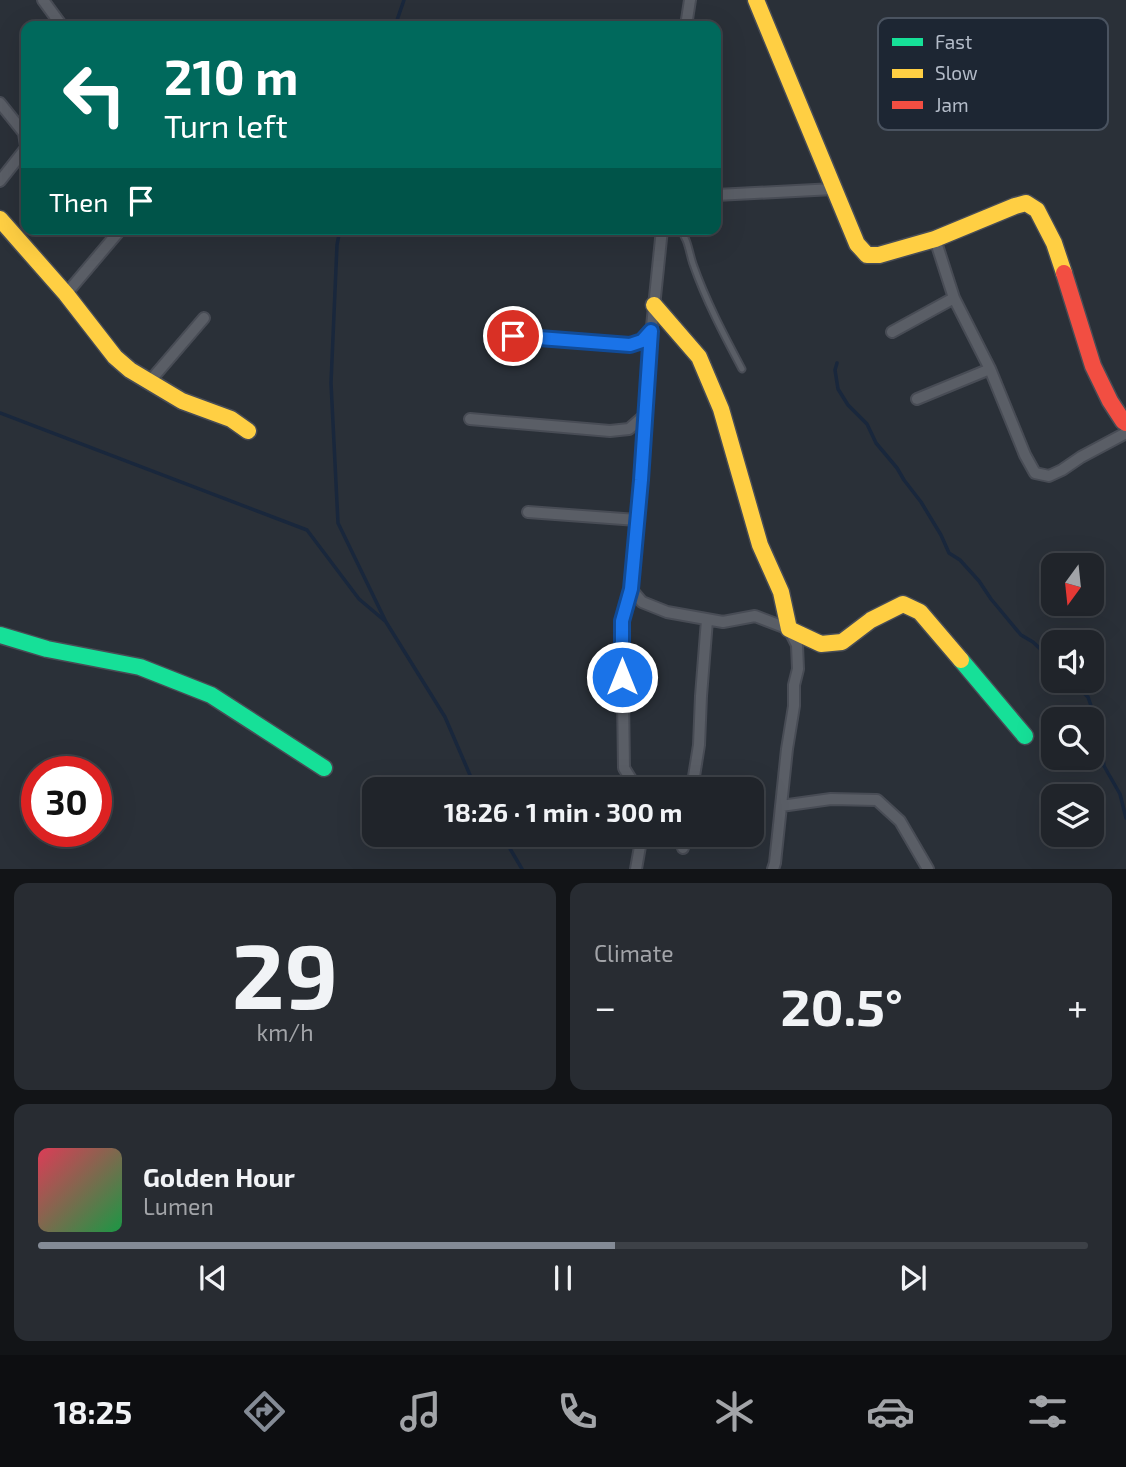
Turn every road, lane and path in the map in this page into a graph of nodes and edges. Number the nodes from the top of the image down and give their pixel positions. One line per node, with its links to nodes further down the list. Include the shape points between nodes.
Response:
1 (43, 0): 4 (street)
2 (690, 0): 5 (street)
3 (756, 0): 10 (street)
4 (58, 21)
5 (687, 21)
6 (0, 103): 7 (street)
7 (21, 129)
8 (21, 154): 9 (street)
9 (0, 181)
10 (834, 189): 11 (street); 16 (street, via 867,255)
11 (721, 195)
12 (0, 219): 17 (street)
13 (116, 235): 17 (street)
14 (661, 235): 19 (street)
15 (684, 235): 24 (lane, via 715,318)
16 (935, 239): 18 (street); 30 (street, via 1015,206 1026,203 1037,211 1054,243 1093,366)
17 (66, 294): 26 (street, via 115,357)
18 (954, 298): 22 (street); 25 (street)
19 (654, 305): 21 (street); 37 (street, via 699,357 721,409)
20 (204, 318): 26 (street)
21 (651, 331): 23 (street, via 630,345); 28 (street)
22 (892, 332)
23 (490, 334)
24 (742, 369)
25 (990, 369): 27 (street); 32 (street, via 1035,473 1049,476)
26 (150, 382): 31 (street)
27 (917, 399)
28 (645, 415): 29 (street, via 629,429 610,431); 34 (street)
29 (470, 419)
30 (1126, 423)
31 (248, 431)
32 (1126, 433)
33 (528, 512): 34 (street)
34 (637, 520): 35 (street)
35 (631, 589): 36 (street, via 642,602); 41 (street, via 622,621 624,768)
36 (707, 621): 37 (street, via 755,616); 42 (street)
37 (789, 629): 39 (street, via 821,643 842,642 902,604 920,612); 43 (street, via 797,645 798,669)
38 (0, 635): 40 (street, via 140,667 211,695)
39 (1025, 736)
40 (324, 768)
41 (630, 777)
42 (694, 777)
43 (781, 806): 46 (street); 47 (street, via 831,799 877,800 900,821)
44 (640, 847): 45 (street)
45 (636, 869)
46 (773, 869)
47 (928, 869)

